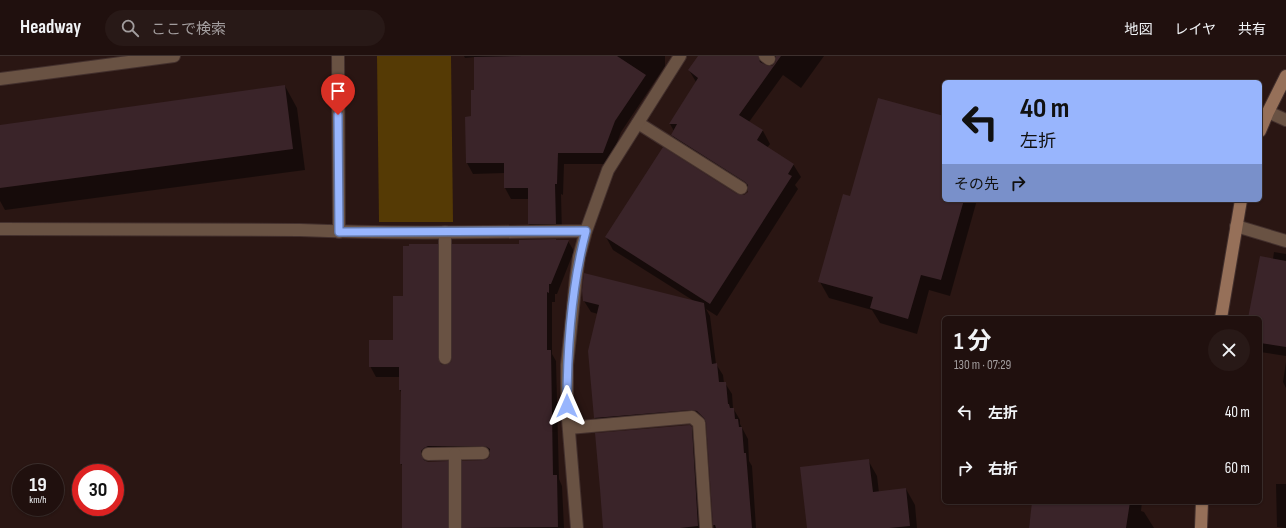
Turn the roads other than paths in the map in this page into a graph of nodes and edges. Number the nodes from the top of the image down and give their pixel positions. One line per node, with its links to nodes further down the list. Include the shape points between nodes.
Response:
1 (174, 56): 5 (street)
2 (338, 56): 15 (street)
3 (680, 56): 8 (street)
4 (1286, 76): 6 (street)
5 (0, 79)
6 (1268, 112): 7 (street); 9 (street)
7 (1286, 120)
8 (638, 123): 10 (street); 14 (street, via 608,170)
9 (1262, 126)
10 (741, 188)
11 (1241, 202): 12 (street)
12 (1236, 226): 17 (street); 18 (street)
13 (0, 229): 15 (street)
14 (586, 231): 16 (street); 20 (street, via 576,278 567,365)
15 (339, 232): 16 (street)
16 (445, 232): 19 (street)
17 (1286, 241)
18 (1221, 316)
19 (445, 358)
20 (569, 428): 26 (street); 27 (street, via 692,417 698,423)
21 (483, 453): 23 (street)
22 (428, 454): 23 (street)
23 (455, 454): 25 (street)
24 (1202, 504): 28 (street)
25 (455, 528)
26 (577, 528)
27 (706, 528)
28 (1201, 528)

